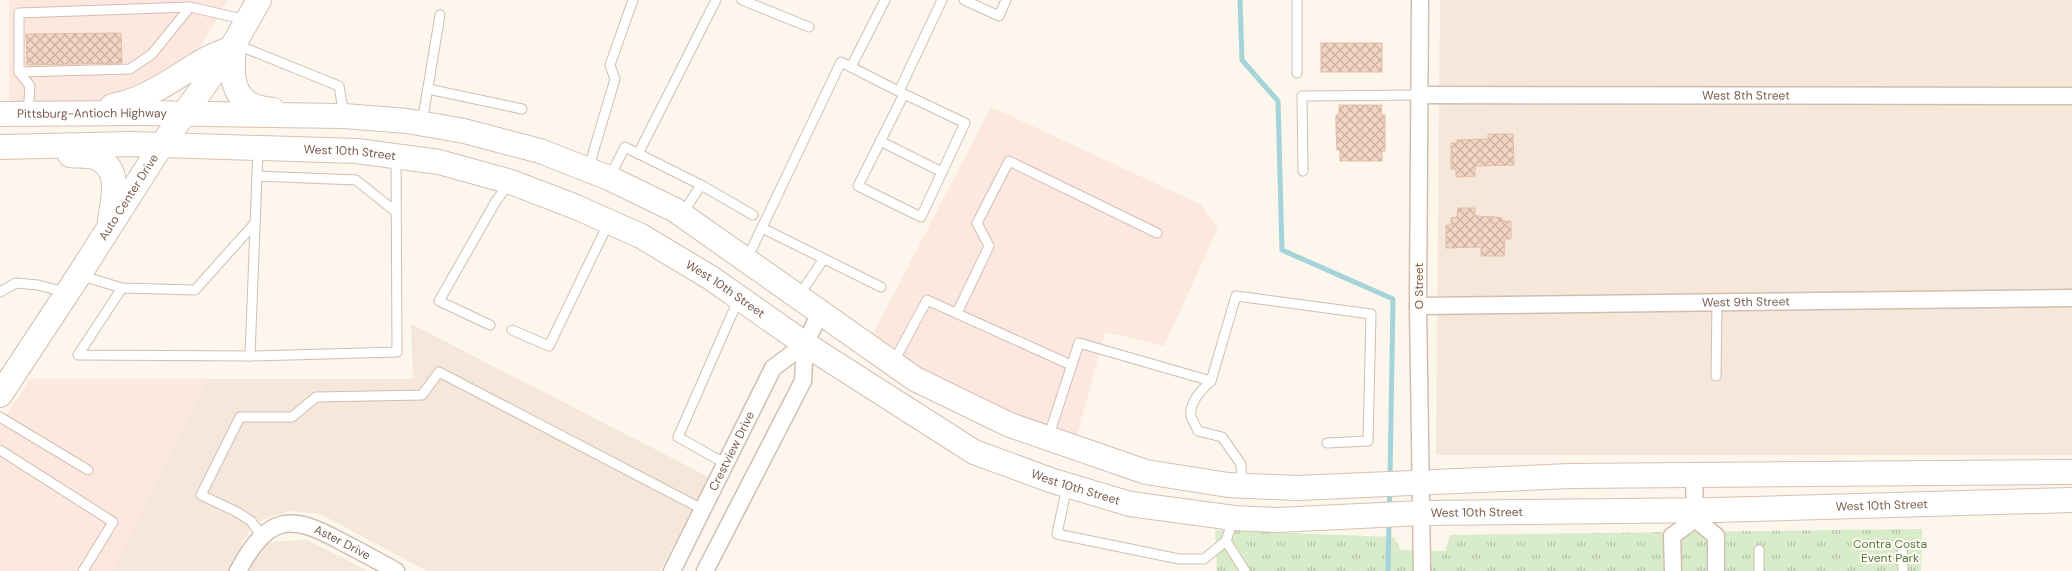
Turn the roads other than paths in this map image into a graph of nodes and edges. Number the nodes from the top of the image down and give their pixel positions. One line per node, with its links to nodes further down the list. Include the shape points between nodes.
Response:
1 (259, 0): 13 (main road, Auto Center Drive)
2 (633, 0): 39 (lane, via 610,65 615,80)
3 (716, 0): 35 (lane)
4 (742, 0): 14 (lane)
5 (885, 0): 16 (lane)
6 (942, 0): 20 (lane)
7 (964, 0): 8 (lane, via 999,16)
8 (1006, 0)
9 (1297, 0): 18 (lane)
10 (1420, 0): 21 (street, O Street)
11 (190, 7): 13 (lane); 17 (lane, via 152,54 130,68); 17 (lane, via 19,13)
12 (440, 15): 19 (lane)
13 (247, 20): 15 (main road, Auto Center Drive)
14 (809, 27)
15 (232, 46): 26 (main road, via 142,97 84,110); 27 (main road, Auto Center Drive); 28 (main road, via 233,80 237,94 251,105); 29 (lane, via 339,86)
16 (851, 67): 20 (lane); 49 (lane, via 841,62)
17 (19, 72): 25 (lane, via 30,86)
18 (1297, 73)
19 (428, 89): 23 (lane); 30 (lane)
20 (901, 92): 31 (lane); 38 (lane, via 965,123)
21 (1420, 95): 22 (street, West 8th Street); 37 (lane, via 1302,96); 61 (street, O Street)
22 (2072, 96)
23 (522, 109)
24 (0, 114): 25 (main road, Pittsburg-Antioch Highway)
25 (28, 114): 26 (main road, Pittsburg-Antioch Highway)
26 (79, 114): 27 (main road, Pittsburg-Antioch Highway)
27 (184, 114): 28 (main road); 32 (main road, Auto Center Drive)
28 (295, 116): 29 (main road)
29 (344, 116): 30 (main road)
30 (422, 124): 39 (main road, via 540,151)
31 (880, 141): 38 (lane); 38 (lane, via 858,186 921,217)
32 (160, 146): 33 (main road); 34 (main road, West 10th Street); 48 (main road, Auto Center Drive)
33 (2, 147): 48 (main road, via 94,157 103,162 112,170 114,184)
34 (258, 148): 36 (main road, West 10th Street, via 357,151); 40 (lane)
35 (638, 154): 39 (lane, via 625,147); 42 (lane)
36 (396, 157): 41 (main road, West 10th Street, via 439,162); 43 (lane)
37 (1303, 171)
38 (942, 172)
39 (598, 174): 44 (main road)
40 (257, 176): 43 (lane, via 356,180); 46 (lane)
41 (511, 182): 47 (main road, West 10th Street); 64 (lane, via 496,201 439,301)
42 (701, 185): 44 (lane); 45 (lane)
43 (396, 212): 67 (lane, via 397,352)
44 (682, 214): 52 (main road)
45 (753, 215)
46 (255, 222): 54 (lane, via 195,290); 67 (lane)
47 (609, 222): 57 (main road, West 10th Street, via 640,236); 65 (lane, via 549,346)
48 (109, 227): 53 (main road, Auto Center Drive)
49 (762, 228): 51 (lane); 52 (lane)
50 (1157, 233): 63 (lane, via 1009,161 977,222 989,246)
51 (823, 260): 55 (lane); 58 (lane)
52 (746, 261): 58 (main road)
53 (73, 284): 54 (lane); 56 (lane, via 16,283); 72 (main road, Auto Center Drive)
54 (122, 288): 67 (lane, via 78,355)
55 (881, 288)
56 (0, 292)
57 (739, 297): 66 (main road, West 10th Street); 77 (lane, via 678,437)
58 (797, 297): 62 (main road)
59 (2072, 298): 60 (street, West 9th Street)
60 (1717, 303): 61 (street, West 9th Street); 70 (lane)
61 (1418, 306): 81 (street, O Street)
62 (820, 313): 66 (street, Crestview Drive); 68 (main road)
63 (957, 313): 68 (lane, via 927,300); 69 (lane)
64 (490, 325)
65 (512, 330)
66 (805, 344): 77 (street, Crestview Drive, via 773,368); 82 (main road, West 10th Street, via 974,452); 97 (street, Crestview Drive, via 803,380)
67 (250, 356)
68 (893, 363): 74 (main road, via 915,379 984,413)
69 (1071, 364): 71 (lane, via 1079,343); 74 (lane)
70 (1716, 376)
71 (1210, 381): 75 (lane, via 1236,296 1371,314 1368,441); 83 (lane, via 1200,390 1191,416 1198,431 1222,437 1240,464)
72 (0, 394)
73 (0, 417): 78 (lane)
74 (1048, 439): 83 (main road, via 1146,472)
75 (1327, 443)
76 (0, 450): 93 (lane, via 112,522)
77 (726, 464): 85 (street, Crestview Drive)
78 (88, 470)
79 (2072, 472): 80 (main road)
80 (1694, 474): 81 (main road); 87 (street)
81 (1421, 481): 83 (main road, via 1297,488); 86 (street, O Street)
82 (1068, 485): 88 (main road, West 10th Street, via 1130,504); 90 (lane, via 1057,534 1179,559 1204,559)
83 (1242, 485)
84 (2072, 500): 87 (main road, West 10th Street)
85 (704, 510): 89 (lane, via 438,372 422,395 316,397 292,417 240,417 201,495 251,521); 96 (street, Crestview Drive)
86 (1422, 513): 87 (main road, West 10th Street); 88 (main road, West 10th Street, via 1277,520); 99 (street, O Street)
87 (1695, 515): 100 (street, via 1672,536); 101 (street, via 1716,536)
88 (1234, 518): 90 (lane)
89 (262, 536): 94 (street); 95 (street, Aster Drive, via 285,523 301,523 317,528)
90 (1226, 541): 98 (lane)
91 (1902, 546): 103 (lane)
92 (1759, 550): 102 (lane)
93 (83, 571)
94 (238, 571)
95 (396, 571)
96 (672, 571)
97 (705, 571)
98 (1245, 571)
99 (1422, 571)
100 (1672, 571)
101 (1716, 571)
102 (1759, 571)
103 (1903, 571)

